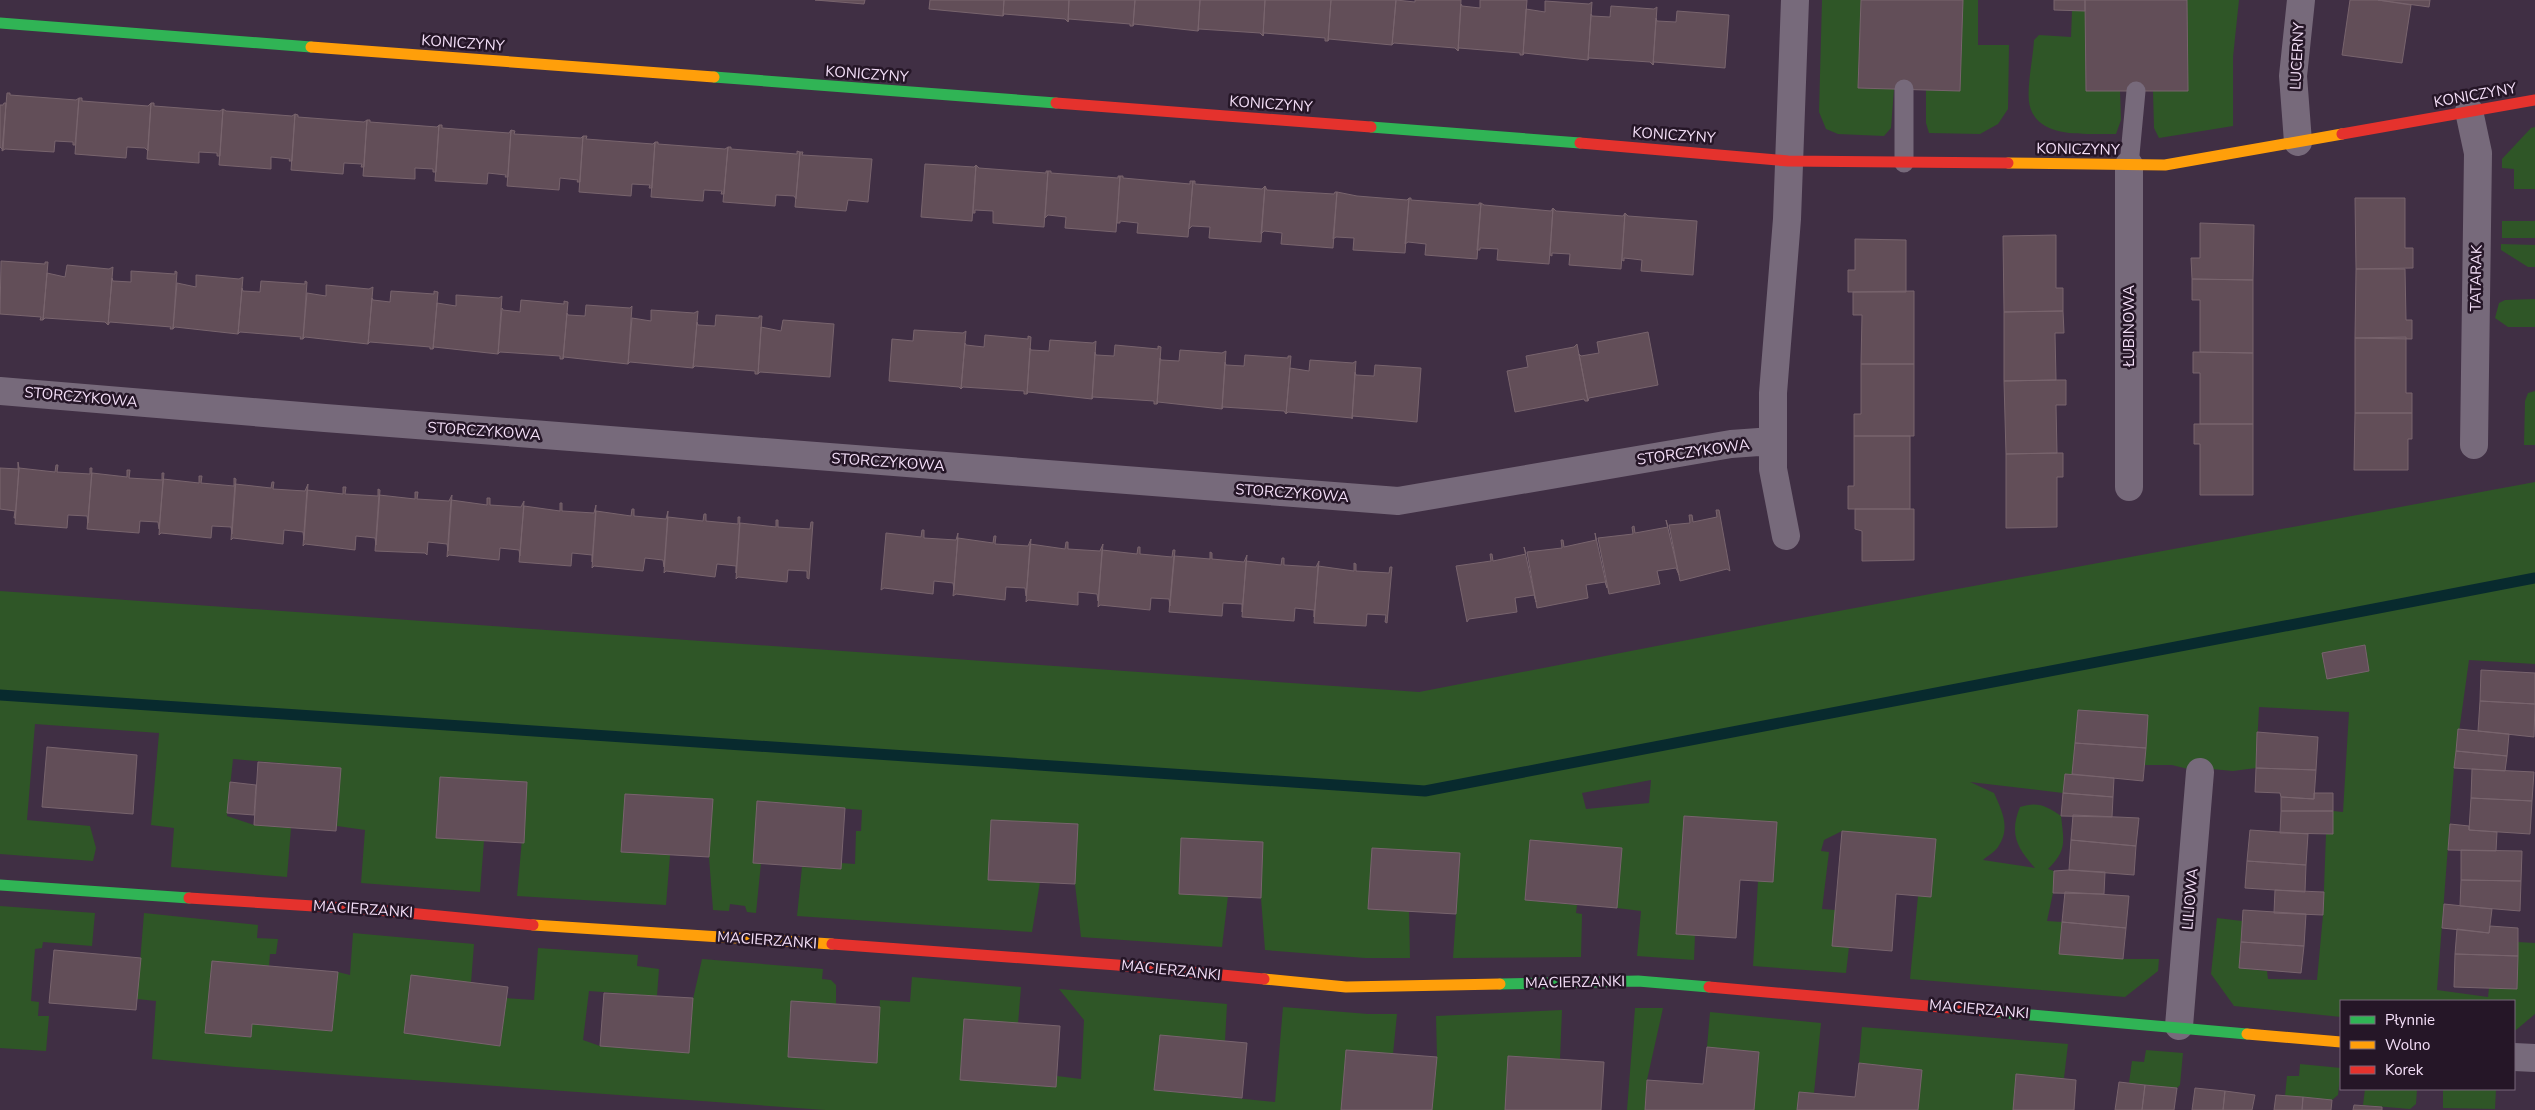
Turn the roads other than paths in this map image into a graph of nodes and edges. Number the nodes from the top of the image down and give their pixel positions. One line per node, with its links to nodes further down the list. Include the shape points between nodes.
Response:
1 (1795, 0): 9 (street, STORCZYKOWA)
2 (2301, 0): 8 (street, LUCERNY, via 2293,76)
3 (0, 23): 9 (street, KONICZYNY, via 1719,153)
4 (1904, 90): 10 (lane)
5 (2136, 91): 11 (lane)
6 (2535, 100): 7 (street, KONICZYNY)
7 (2470, 111): 8 (street, KONICZYNY); 14 (street, TATARAK, via 2478,153)
8 (2298, 142): 11 (street, KONICZYNY, via 2165,165)
9 (1788, 161): 10 (street, KONICZYNY); 13 (street, STORCZYKOWA, via 1787,219 1773,393)
10 (1904, 163): 11 (street, KONICZYNY)
11 (2130, 165): 15 (street, ŁUBINOWA)
12 (0, 390): 13 (street, STORCZYKOWA, via 355,421 1398,501 1731,444)
13 (1773, 442): 16 (street, STORCZYKOWA, via 1773,468)
14 (2474, 445)
15 (2129, 487)
16 (1786, 536)
17 (2200, 772): 19 (street, LILIOWA)
18 (0, 885): 19 (street, MACIERZANKI, via 377,910 571,928 900,948 1346,987 1638,981)
19 (2179, 1026): 20 (street, MACIERZANKI)
20 (2340, 1042)
21 (2515, 1057): 22 (street)
22 (2535, 1058)

